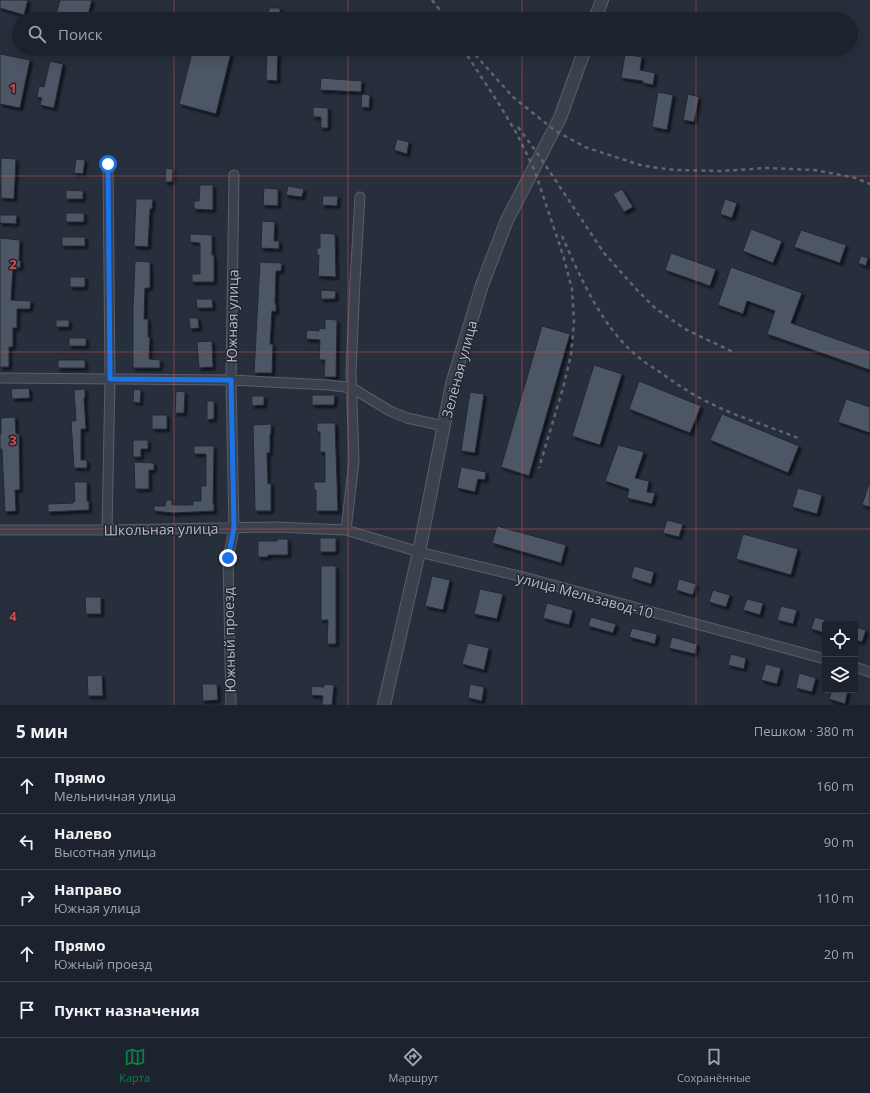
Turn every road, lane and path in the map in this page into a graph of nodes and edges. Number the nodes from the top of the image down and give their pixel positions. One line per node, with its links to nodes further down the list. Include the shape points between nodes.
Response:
1 (602, 0): 2 (street)
2 (598, 12)
3 (582, 56): 11 (street, Зелёная улица, via 560,118 508,220 482,284 452,384)
4 (108, 164): 8 (street)
5 (234, 175): 9 (street, Южная улица)
6 (360, 196): 10 (street)
7 (0, 378): 8 (street)
8 (110, 379): 9 (street); 14 (street)
9 (231, 380): 10 (street); 12 (street, Южная улица)
10 (352, 388): 11 (street, via 390,411 407,418); 15 (street, via 354,461)
11 (444, 426): 16 (street, Зелёная улица)
12 (234, 528): 14 (street, Школьная улица); 15 (street, Школьная улица); 20 (street, Южный проезд, via 228,558)
13 (0, 530): 14 (street, Школьная улица)
14 (107, 530)
15 (346, 530): 16 (street, улица Мельзавод-10)
16 (419, 552): 17 (street, улица Мельзавод-10, via 530,579); 21 (street, Зелёная улица)
17 (822, 658)
18 (858, 669): 19 (street)
19 (870, 672)
20 (231, 705)
21 (384, 705)

